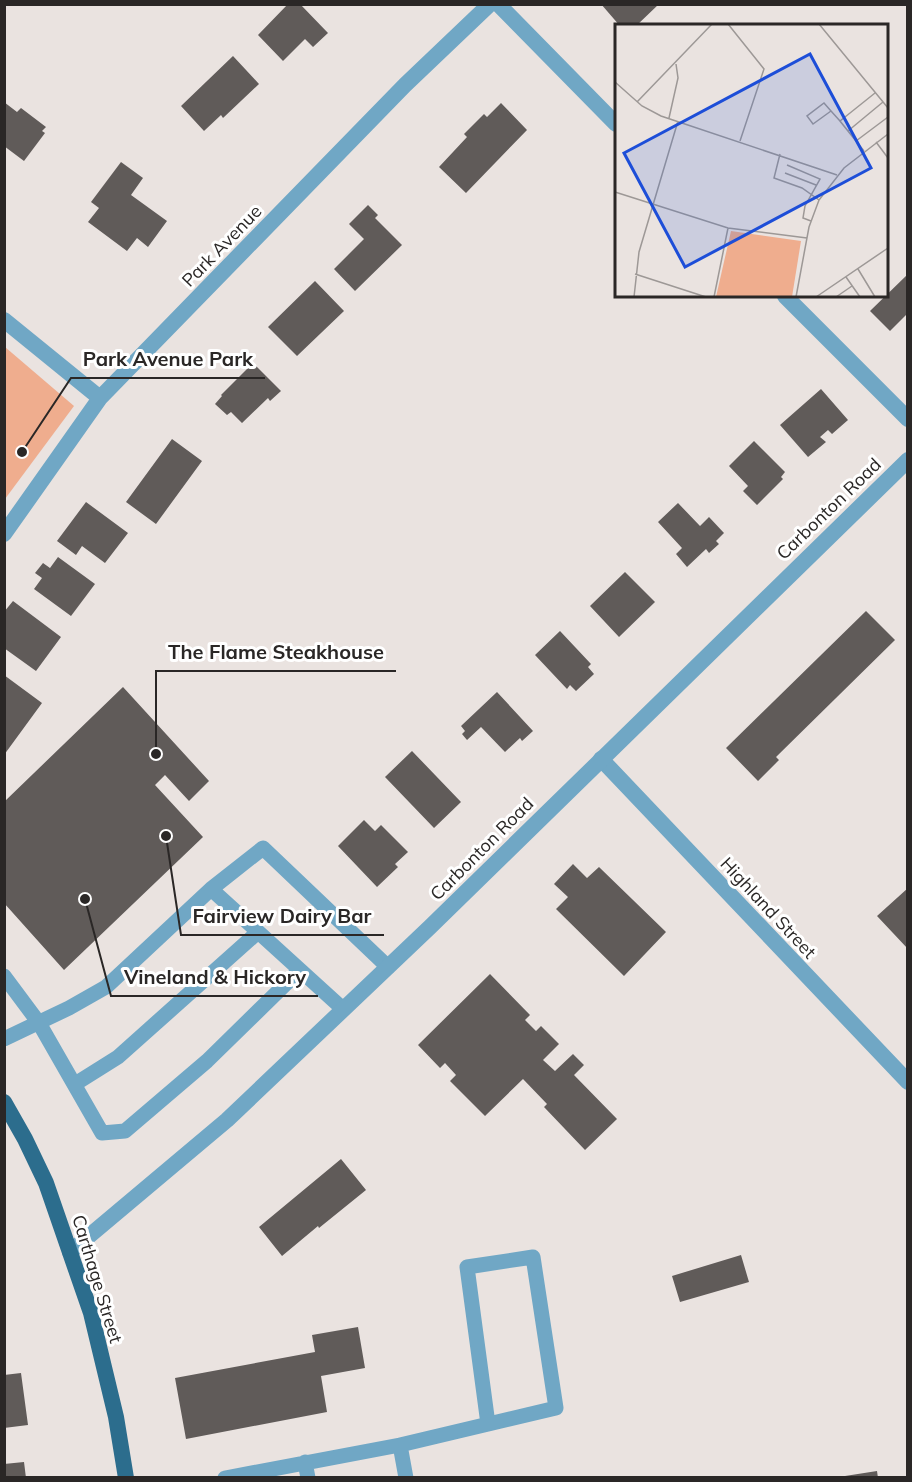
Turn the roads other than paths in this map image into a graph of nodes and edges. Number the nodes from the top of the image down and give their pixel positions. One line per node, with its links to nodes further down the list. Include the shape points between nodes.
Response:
1 (490, 4): 6 (street, Park Avenue, via 405,85)
2 (498, 4): 3 (street)
3 (615, 123)
4 (786, 297): 7 (street)
5 (4, 320): 6 (street)
6 (100, 398): 9 (street, Park Avenue)
7 (908, 419)
8 (908, 460): 10 (street, Carbonton Road)
9 (4, 534)
10 (601, 759): 13 (street, Carbonton Road); 19 (street, Highland Street)
11 (211, 889): 12 (lane); 13 (lane, via 263,848); 17 (lane, via 106,987)
12 (258, 932): 14 (lane); 20 (lane, via 118,1057)
13 (388, 967): 16 (street, Carbonton Road)
14 (300, 970): 16 (lane); 20 (lane, via 207,1061 125,1131 102,1133)
15 (4, 976): 17 (lane)
16 (343, 1009): 22 (street, Carbonton Road, via 227,1120)
17 (39, 1023): 18 (lane); 20 (lane)
18 (4, 1039)
19 (908, 1082)
20 (75, 1084)
21 (4, 1102): 22 (main road, Carthage Street, via 46,1183)
22 (70, 1252): 26 (main road, Carthage Street, via 91,1313)
23 (488, 1424): 23 (lane, via 556,1408 534,1257 467,1267); 24 (lane)
24 (400, 1445): 25 (lane); 28 (lane)
25 (306, 1470): 27 (lane)
26 (126, 1478)
27 (225, 1478)
28 (406, 1478)

